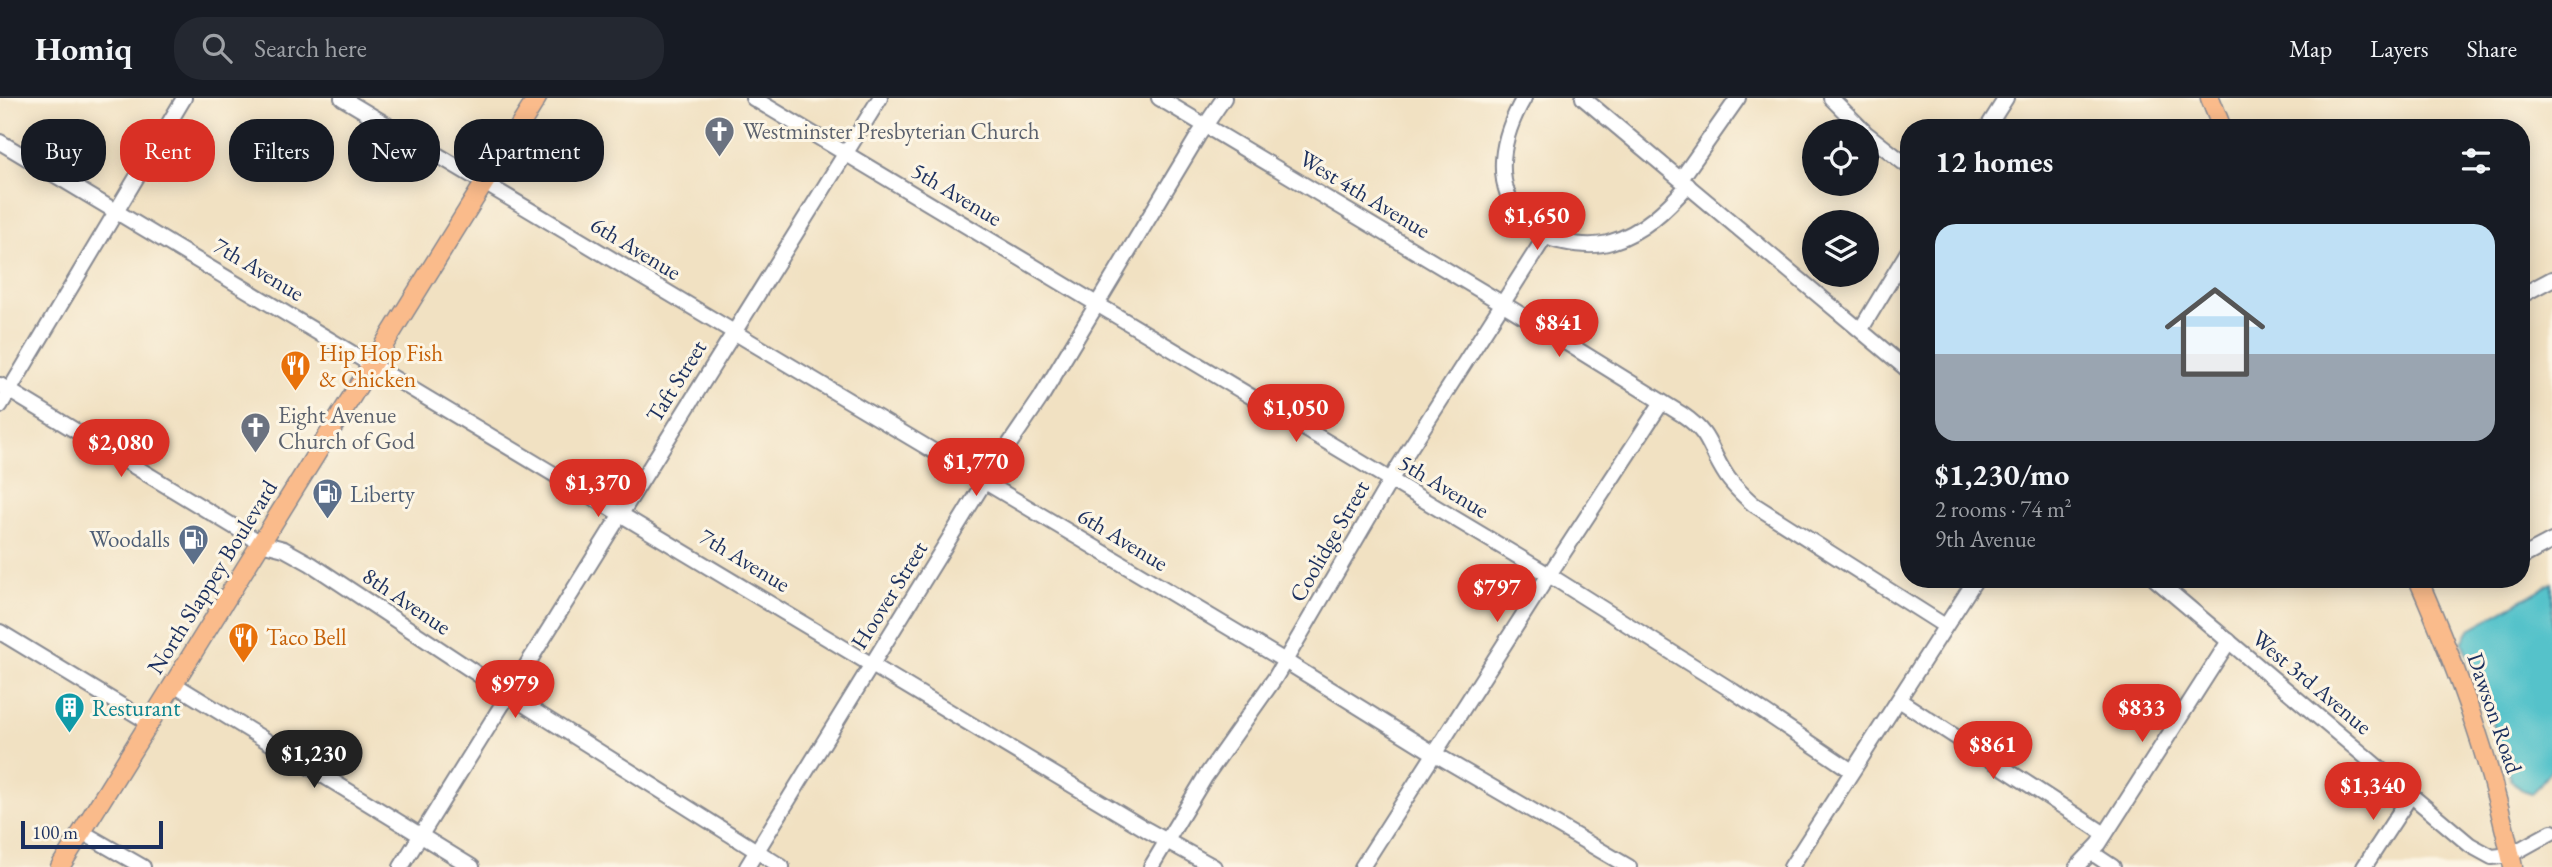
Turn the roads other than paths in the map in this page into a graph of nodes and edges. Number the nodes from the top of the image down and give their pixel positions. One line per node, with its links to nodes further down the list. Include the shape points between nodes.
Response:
1 (184, 98): 24 (street)
2 (342, 98): 23 (street, 6th Avenue)
3 (537, 98): 23 (main road, North Slappey Boulevard)
4 (753, 98): 20 (street, 5th Avenue)
5 (880, 98): 20 (street, Taft Street)
6 (1159, 98): 17 (street, West 4th Avenue)
7 (1224, 98): 17 (street, Hoover Street)
8 (1524, 98): 25 (street, via 1504,146 1502,176 1515,209)
9 (1583, 98): 22 (street)
10 (1738, 98): 22 (street)
11 (1830, 98): 14 (street)
12 (2006, 98): 15 (street)
13 (2210, 98): 16 (main road)
14 (1852, 119)
15 (1993, 119)
16 (2218, 119)
17 (1204, 126): 29 (street, West 4th Avenue); 30 (street, Hoover Street)
18 (0, 142): 24 (street, 7th Avenue)
19 (1879, 143): 21 (street)
20 (845, 154): 30 (street, 5th Avenue); 32 (street, Taft Street)
21 (1900, 160)
22 (1684, 182): 25 (street, via 1651,221 1609,243 1573,244); 31 (street)
23 (484, 183): 32 (street, 6th Avenue); 34 (main road, North Slappey Boulevard)
24 (116, 212): 34 (street, 7th Avenue); 35 (street)
25 (1545, 237): 29 (street, Coolidge Street)
26 (1900, 265): 31 (street)
27 (2552, 279): 28 (street)
28 (2530, 291)
29 (1501, 303): 36 (street, West 4th Avenue); 38 (street, Coolidge Street)
30 (1097, 305): 38 (street, 5th Avenue); 39 (street, Hoover Street)
31 (1861, 329): 33 (street)
32 (733, 332): 39 (street, 6th Avenue); 40 (street, Taft Street)
33 (1900, 363)
34 (372, 364): 40 (street, 7th Avenue); 42 (main road, North Slappey Boulevard)
35 (4, 388): 37 (street); 42 (street, 8th Avenue)
36 (1662, 402): 44 (street); 48 (street, West 4th Avenue, via 1699,426 1723,471 1753,504)
37 (0, 405)
38 (1391, 480): 44 (street, 5th Avenue); 51 (street, Coolidge Street)
39 (985, 484): 51 (street, 6th Avenue); 52 (street, Hoover Street)
40 (622, 513): 52 (street, 7th Avenue); 54 (street, Taft Street)
41 (2552, 541): 43 (street)
42 (261, 543): 53 (main road, North Slappey Boulevard); 54 (street, 8th Avenue, via 285,549 311,564)
43 (2530, 553)
44 (1549, 575): 57 (street); 58 (street, 5th Avenue)
45 (1970, 588): 48 (street)
46 (2166, 588): 50 (street, West 3rd Avenue)
47 (2422, 588): 67 (main road, Dawson Road, via 2482,739)
48 (1945, 626): 55 (street)
49 (0, 632): 56 (street)
50 (2229, 641): 59 (street, West 3rd Avenue); 63 (street)
51 (1285, 661): 57 (street, 6th Avenue); 64 (street, Coolidge Street)
52 (873, 663): 64 (street, 7th Avenue); 65 (street, Hoover Street)
53 (174, 684): 56 (main road, North Slappey Boulevard); 62 (street)
54 (509, 695): 62 (street, Taft Street); 65 (street, 8th Avenue)
55 (1899, 700): 58 (street); 63 (street)
56 (149, 723): 60 (main road, North Slappey Boulevard)
57 (1435, 754): 76 (street); 77 (street, 6th Avenue)
58 (1852, 771): 78 (street)
59 (2411, 795): 67 (street, West 3rd Avenue, via 2470,845 2491,857); 81 (street)
60 (82, 832): 68 (main road, North Slappey Boulevard); 69 (street)
61 (2552, 832): 67 (street)
62 (421, 834): 70 (street, Taft Street); 71 (street)
63 (2105, 834): 66 (street)
64 (1167, 841): 74 (street, Coolidge Street); 75 (street, 7th Avenue)
65 (757, 851): 72 (street, Hoover Street); 73 (street, 8th Avenue)
66 (2092, 853): 79 (street); 80 (street)
67 (2512, 861)
68 (60, 867)
69 (142, 867)
70 (401, 867)
71 (472, 867)
72 (747, 867)
73 (782, 867)
74 (1151, 867)
75 (1214, 867)
76 (1362, 867)
77 (1629, 867)
78 (1791, 867)
79 (2077, 867)
80 (2113, 867)
81 (2364, 867)

